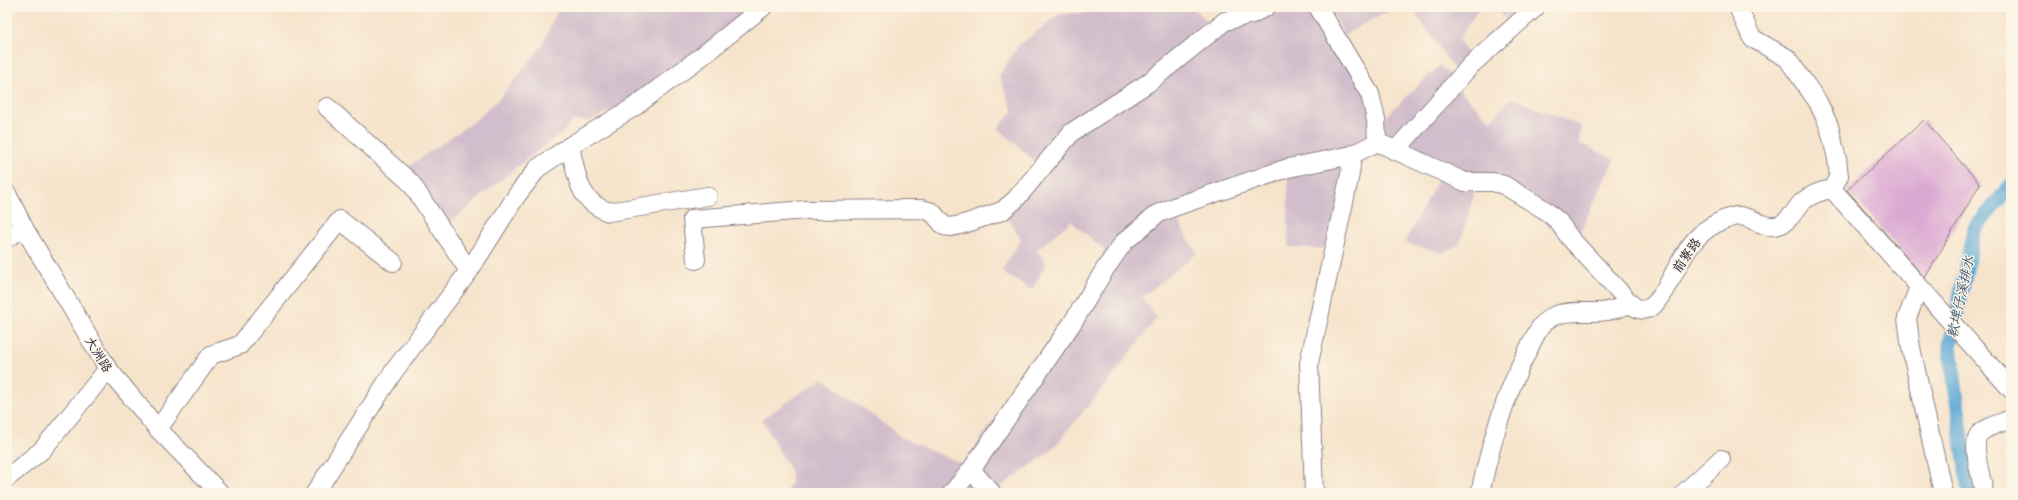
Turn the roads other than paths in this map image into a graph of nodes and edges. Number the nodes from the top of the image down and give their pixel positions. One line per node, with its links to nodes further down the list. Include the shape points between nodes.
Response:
1 (762, 7): 8 (street, via 634,107)
2 (1266, 7): 16 (street, via 1252,14 1225,21 1148,83 1072,132 1015,200 1002,211 951,227 944,226 932,212 921,209 806,210 692,219)
3 (1318, 7): 7 (street, via 1370,94 1376,120)
4 (1536, 7): 9 (street, via 1471,65)
5 (1738, 7): 11 (street, via 1752,38 1787,58 1818,102 1829,126 1837,159 1839,176)
6 (327, 107): 18 (street, via 410,183)
7 (1377, 142): 9 (street); 10 (street)
8 (570, 146): 13 (street, via 580,188 589,201 602,210 609,212); 18 (street, via 538,168 517,195)
9 (1395, 151): 20 (street, via 1465,182 1493,182 1504,185 1545,210 1558,221 1570,238)
10 (1352, 155): 26 (street, via 1288,168 1157,214 1124,242 1074,322); 32 (street, via 1309,363)
11 (1832, 188): 19 (street); 20 (street, 前寮路, via 1808,197 1793,215 1780,225 1769,227 1738,216 1713,225 1687,249 1653,306 1639,310)
12 (7, 194): 14 (street, 大洲路)
13 (708, 196)
14 (24, 228): 15 (street); 21 (street, 大洲路)
15 (7, 238)
16 (696, 260)
17 (393, 262): 24 (street, via 340,220 240,344 211,356)
18 (469, 272): 29 (street, via 394,371)
19 (1923, 290): 22 (street); 35 (street, via 1907,318 1911,348)
20 (1630, 304): 33 (street, via 1607,312 1563,313 1549,318 1540,327 1505,401)
21 (108, 369): 24 (street, 大洲路); 27 (street, via 42,450)
22 (2011, 389)
23 (2011, 419): 36 (street, via 1984,429 1976,438 1975,446)
24 (158, 429): 28 (street, 大洲路)
25 (1721, 458): 34 (street)
26 (971, 470): 30 (street); 31 (street)
27 (7, 478)
28 (220, 493)
29 (315, 493)
30 (952, 493)
31 (992, 493)
32 (1314, 493)
33 (1480, 493)
34 (1684, 493)
35 (1944, 493)
36 (1984, 493)

